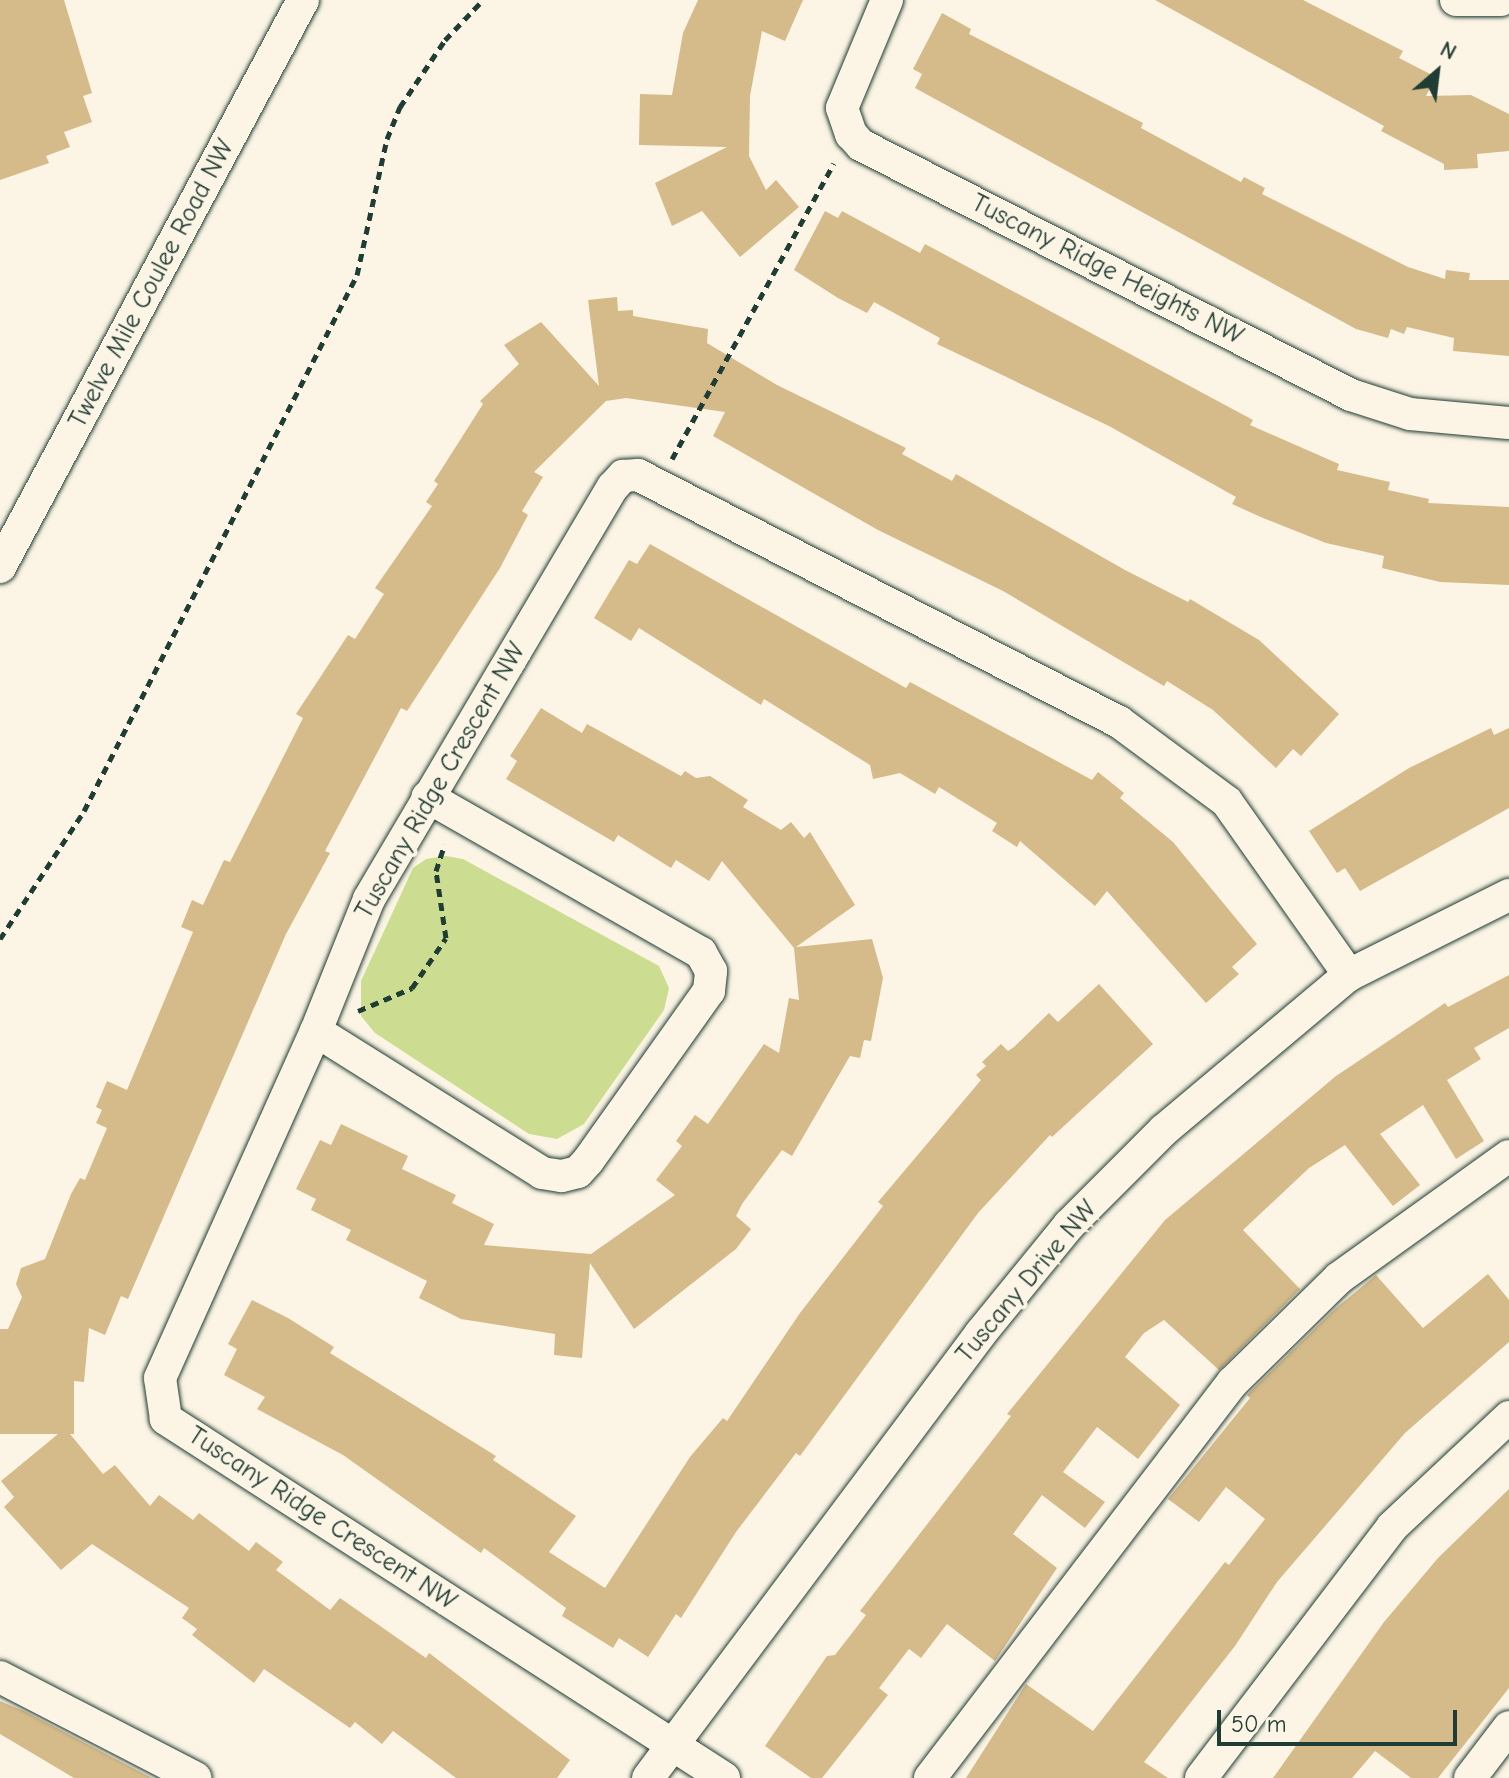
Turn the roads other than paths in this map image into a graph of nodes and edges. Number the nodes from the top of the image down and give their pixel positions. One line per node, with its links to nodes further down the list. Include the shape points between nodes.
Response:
1 (303, 0): 6 (street, Twelve Mile Coulee Road NW)
2 (887, 0): 5 (street, Tuscany Ridge Heights NW, via 842,108 861,145 1351,395 1410,414)
3 (1456, 0): 4 (street)
4 (1501, 0)
5 (1509, 423)
6 (0, 567)
7 (427, 797): 9 (street, Tuscany Ridge Crescent NW, via 613,487 623,476 638,475 1119,722 1227,802); 10 (street, Tuscany Ridge Crescent NW, via 369,899); 10 (street, via 701,953 711,971 709,991 588,1161 578,1172 562,1176 542,1173)
8 (1509, 895): 9 (street, Tuscany Drive NW)
9 (1349, 975): 15 (street, Tuscany Drive NW, via 1164,1130 1069,1225 981,1333)
10 (328, 1038): 15 (street, Tuscany Ridge Crescent NW, via 160,1378 166,1419)
11 (1509, 1156): 19 (street, via 1339,1278 1233,1382)
12 (1509, 1417): 20 (street, via 1392,1527)
13 (0, 1677): 16 (street)
14 (1509, 1727): 21 (street)
15 (674, 1743): 17 (street, Tuscany Drive NW); 18 (street, Tuscany Ridge Crescent NW)
16 (196, 1778)
17 (648, 1778)
18 (724, 1778)
19 (930, 1778)
20 (1201, 1778)
21 (1470, 1778)

